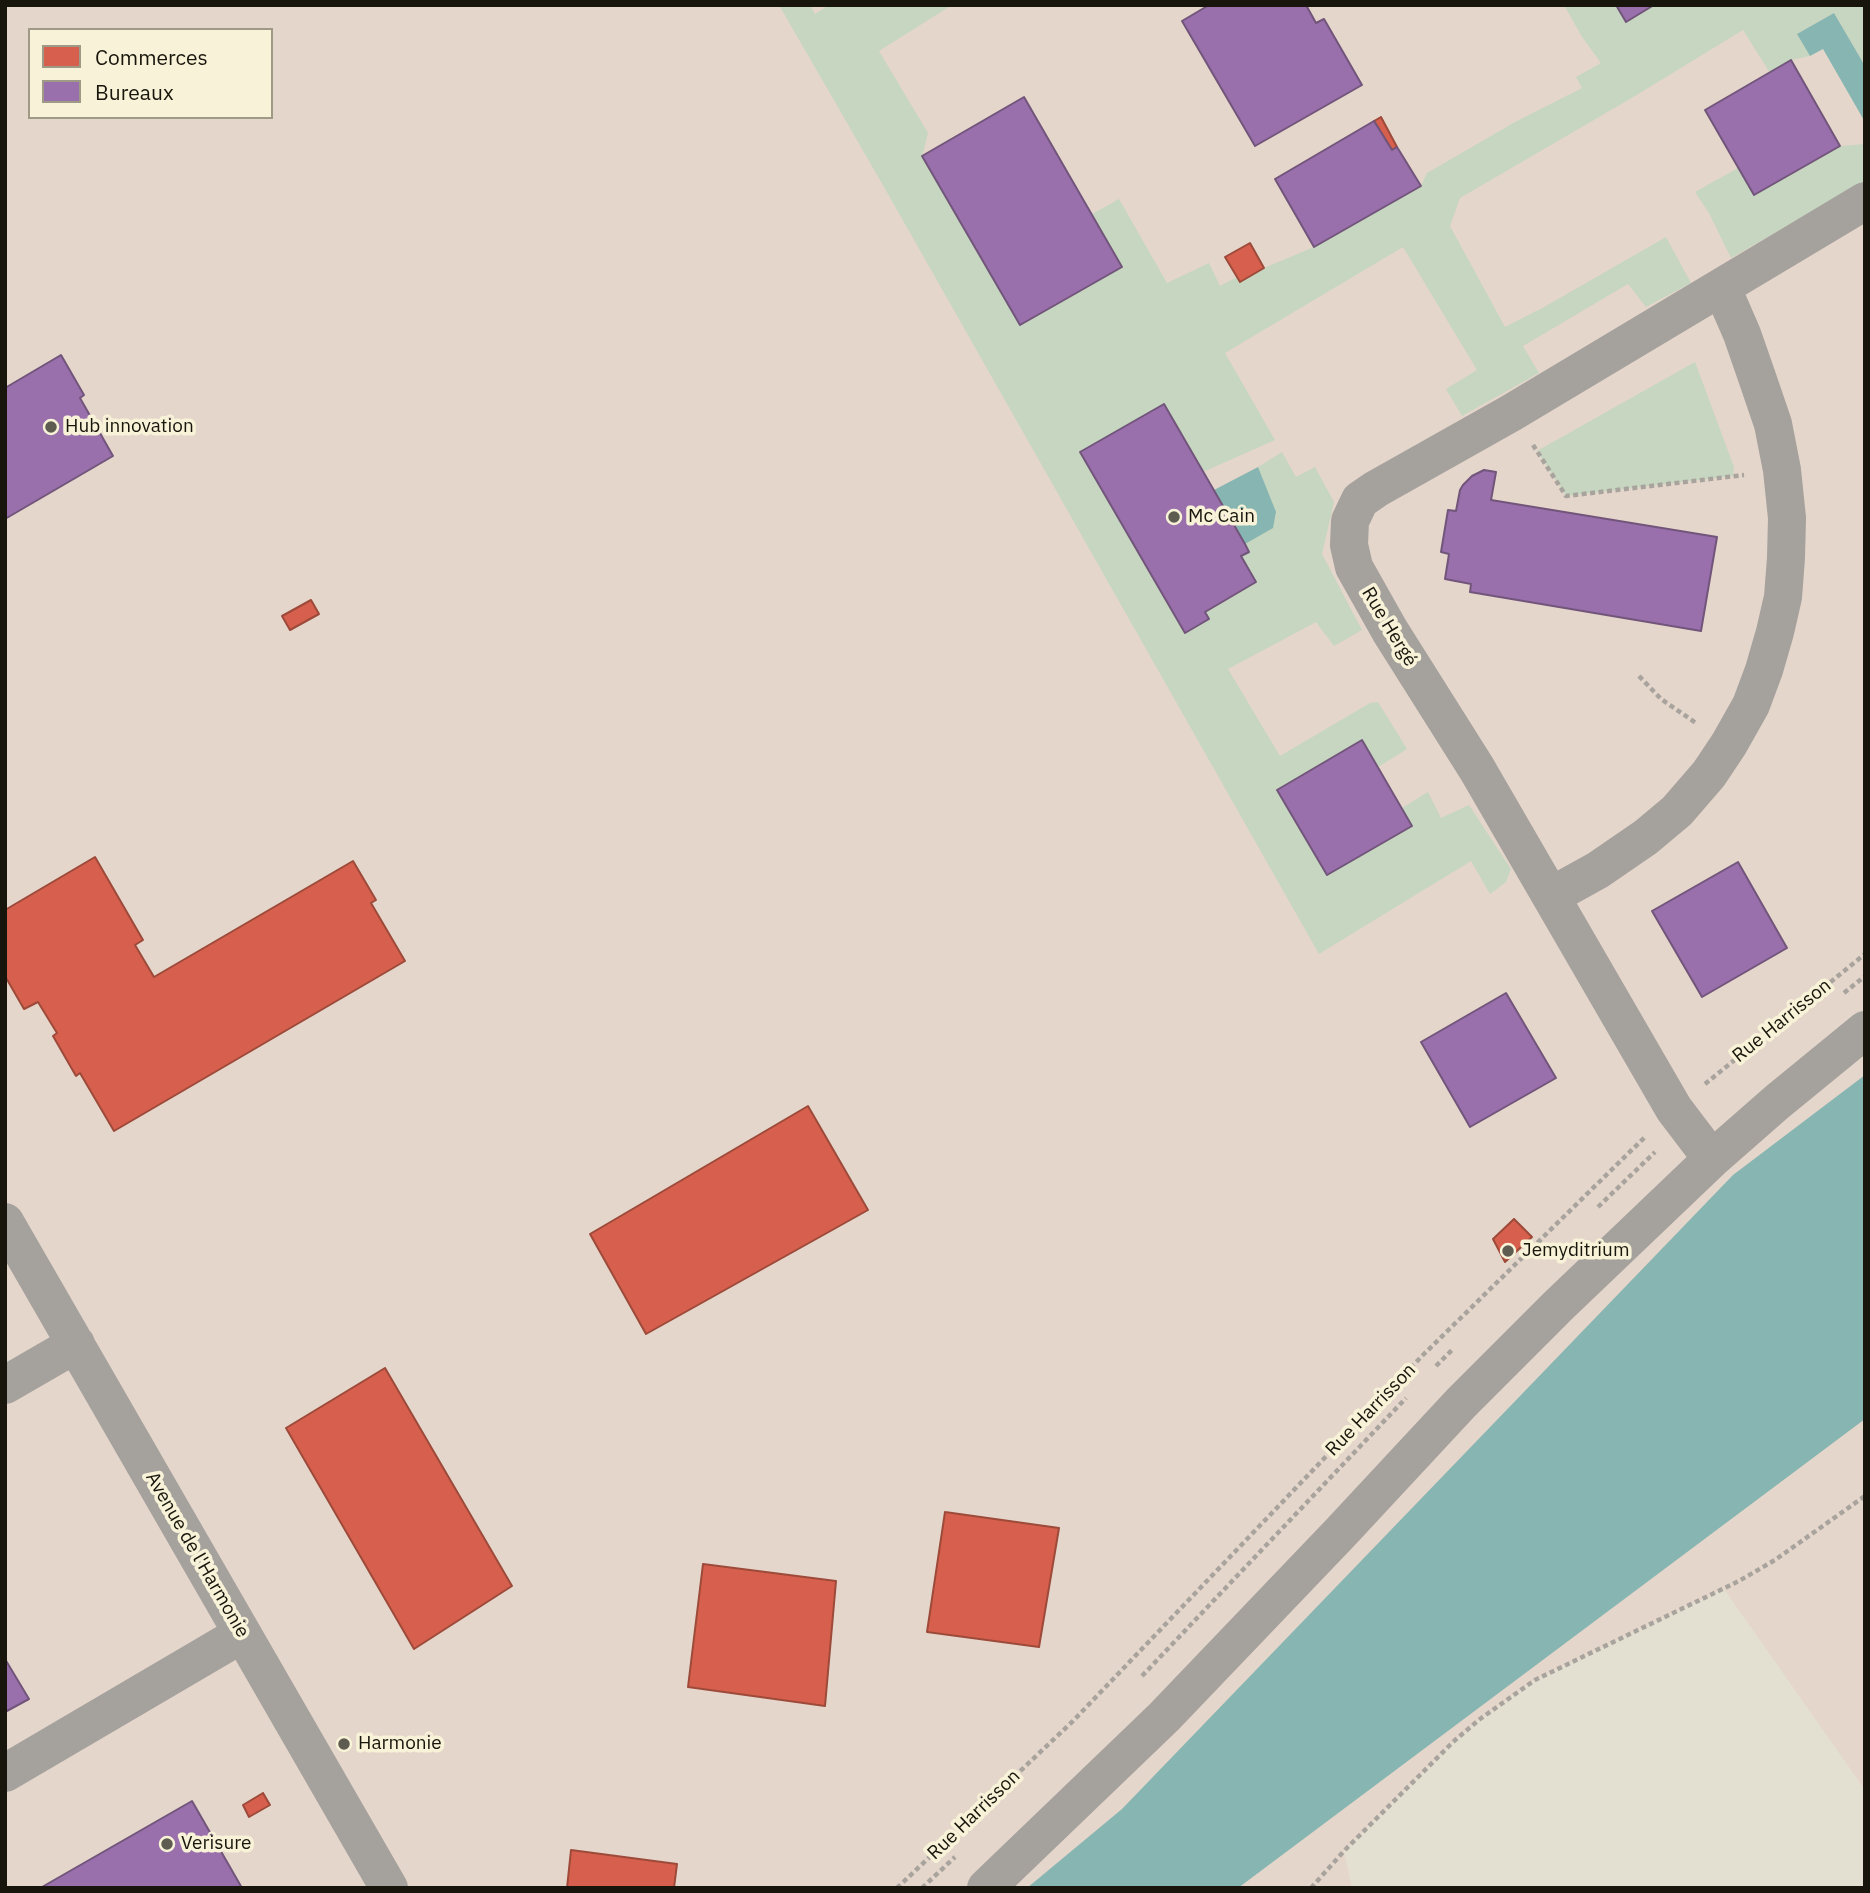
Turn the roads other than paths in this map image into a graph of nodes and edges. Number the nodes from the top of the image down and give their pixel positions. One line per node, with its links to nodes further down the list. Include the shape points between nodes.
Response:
1 (1865, 201): 2 (street, Rue Hergé)
2 (1722, 288): 3 (street, via 1773,424 1782,470 1787,517 1783,597 1765,670 1729,744 1677,811 1598,870); 3 (street, Rue Hergé, via 1376,489 1360,500 1350,522 1354,568)
3 (1551, 896): 5 (street, Rue Hergé, via 1674,1108)
4 (1865, 1030): 5 (street)
5 (1712, 1160): 12 (street, via 1512,1351 1164,1717)
6 (5, 1222): 7 (street, Avenue de l'Harmonie)
7 (75, 1344): 8 (street); 9 (street, Avenue de l'Harmonie)
8 (5, 1385)
9 (242, 1634): 10 (street); 11 (street, Avenue de l'Harmonie)
10 (5, 1773)
11 (389, 1888)
12 (986, 1888)

